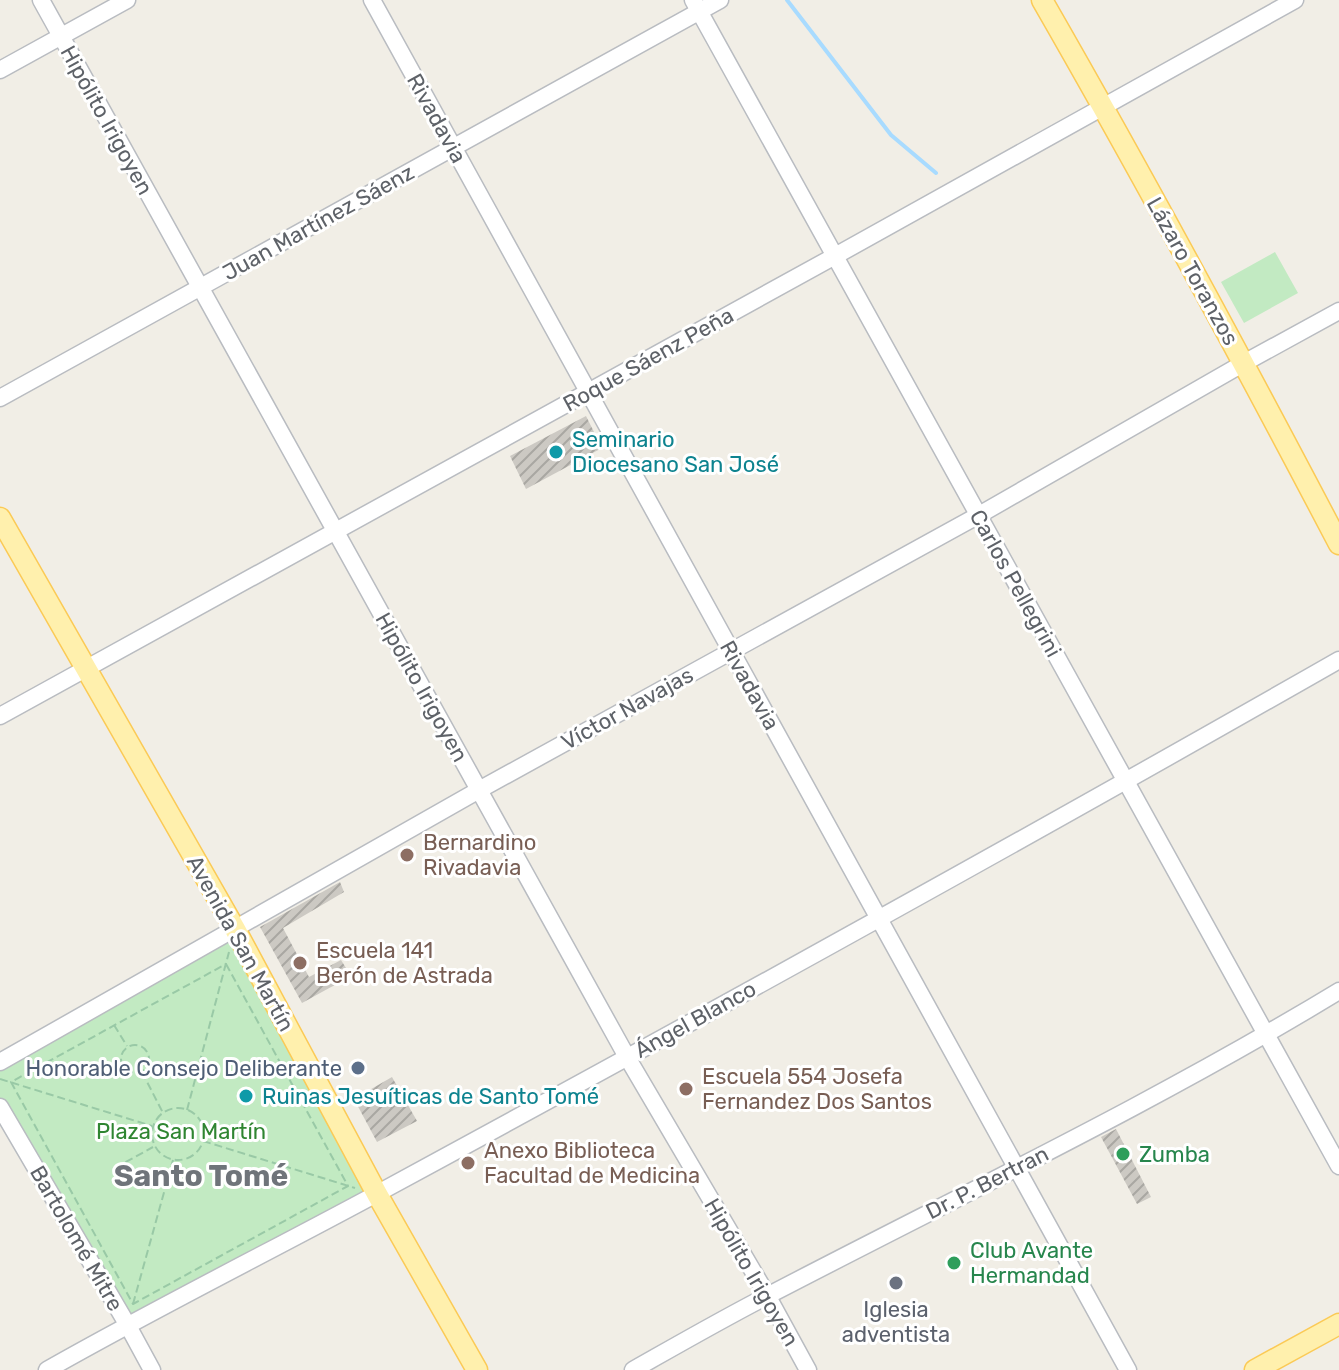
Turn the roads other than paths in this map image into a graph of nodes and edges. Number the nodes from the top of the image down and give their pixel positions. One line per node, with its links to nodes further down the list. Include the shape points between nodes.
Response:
1 (41, 0): 8 (street, Hipólito Irigoyen)
2 (127, 0): 8 (street)
3 (372, 0): 11 (street, Rivadavia)
4 (720, 0): 7 (street, Juan Martínez Sáenz)
5 (1042, 0): 10 (main road, Lázaro Toranzos)
6 (1295, 0): 10 (street, Roque Sáenz Peña)
7 (696, 6): 11 (street, Juan Martínez Sáenz); 12 (street, Carlos Pellegrini)
8 (61, 36): 9 (street); 13 (street, Hipólito Irigoyen)
9 (0, 70)
10 (1104, 107): 12 (street, Roque Sáenz Peña); 15 (main road, Lázaro Toranzos)
11 (453, 147): 13 (street, Juan Martínez Sáenz); 16 (street, Rivadavia)
12 (835, 256): 16 (street, Roque Sáenz Peña); 18 (street, Carlos Pellegrini)
13 (200, 287): 17 (street, Juan Martínez Sáenz); 20 (street, Hipólito Irigoyen)
14 (1339, 311): 15 (street, Víctor Navajas)
15 (1244, 363): 18 (street, Víctor Navajas); 21 (main road, Lázaro Toranzos)
16 (588, 392): 20 (street, Roque Sáenz Peña); 22 (street, Rivadavia)
17 (0, 398)
18 (979, 515): 22 (street, Víctor Navajas); 26 (street, Carlos Pellegrini)
19 (0, 518): 24 (main road, Avenida San Martín)
20 (335, 531): 24 (street, Roque Sáenz Peña); 27 (street, Hipólito Irigoyen)
21 (1339, 544)
22 (731, 650): 27 (street, Víctor Navajas); 28 (street, Rivadavia)
23 (1339, 660): 26 (street, Ángel Blanco)
24 (85, 669): 25 (street, Roque Sáenz Peña); 29 (main road, Avenida San Martín)
25 (0, 716)
26 (1126, 781): 28 (street, Ángel Blanco); 31 (street, Carlos Pellegrini)
27 (479, 790): 29 (street, Víctor Navajas); 32 (street, Hipólito Irigoyen)
28 (878, 918): 32 (street, Ángel Blanco); 36 (street, Rivadavia)
29 (235, 929): 33 (street, Víctor Navajas); 37 (main road, Avenida San Martín)
30 (1339, 991): 31 (street, Dr. P. Bertran)
31 (1266, 1035): 35 (street, Carlos Pellegrini); 36 (street, Dr. P. Bertran)
32 (627, 1057): 37 (street, Ángel Blanco); 38 (street, Hipólito Irigoyen)
33 (0, 1062)
34 (0, 1107): 39 (street, Bartolomé Mitre)
35 (1339, 1166)
36 (1017, 1168): 38 (street, Dr. P. Bertran); 46 (street, Rivadavia)
37 (377, 1194): 39 (street, Ángel Blanco); 43 (main road, Avenida San Martín)
38 (767, 1295): 44 (street, Dr. P. Bertran); 45 (street, Hipólito Irigoyen)
39 (127, 1324): 41 (street, Ángel Blanco); 42 (street, Bartolomé Mitre)
40 (1339, 1324): 47 (main road)
41 (47, 1370)
42 (152, 1370)
43 (477, 1370)
44 (633, 1370)
45 (808, 1370)
46 (1128, 1370)
47 (1255, 1370)

